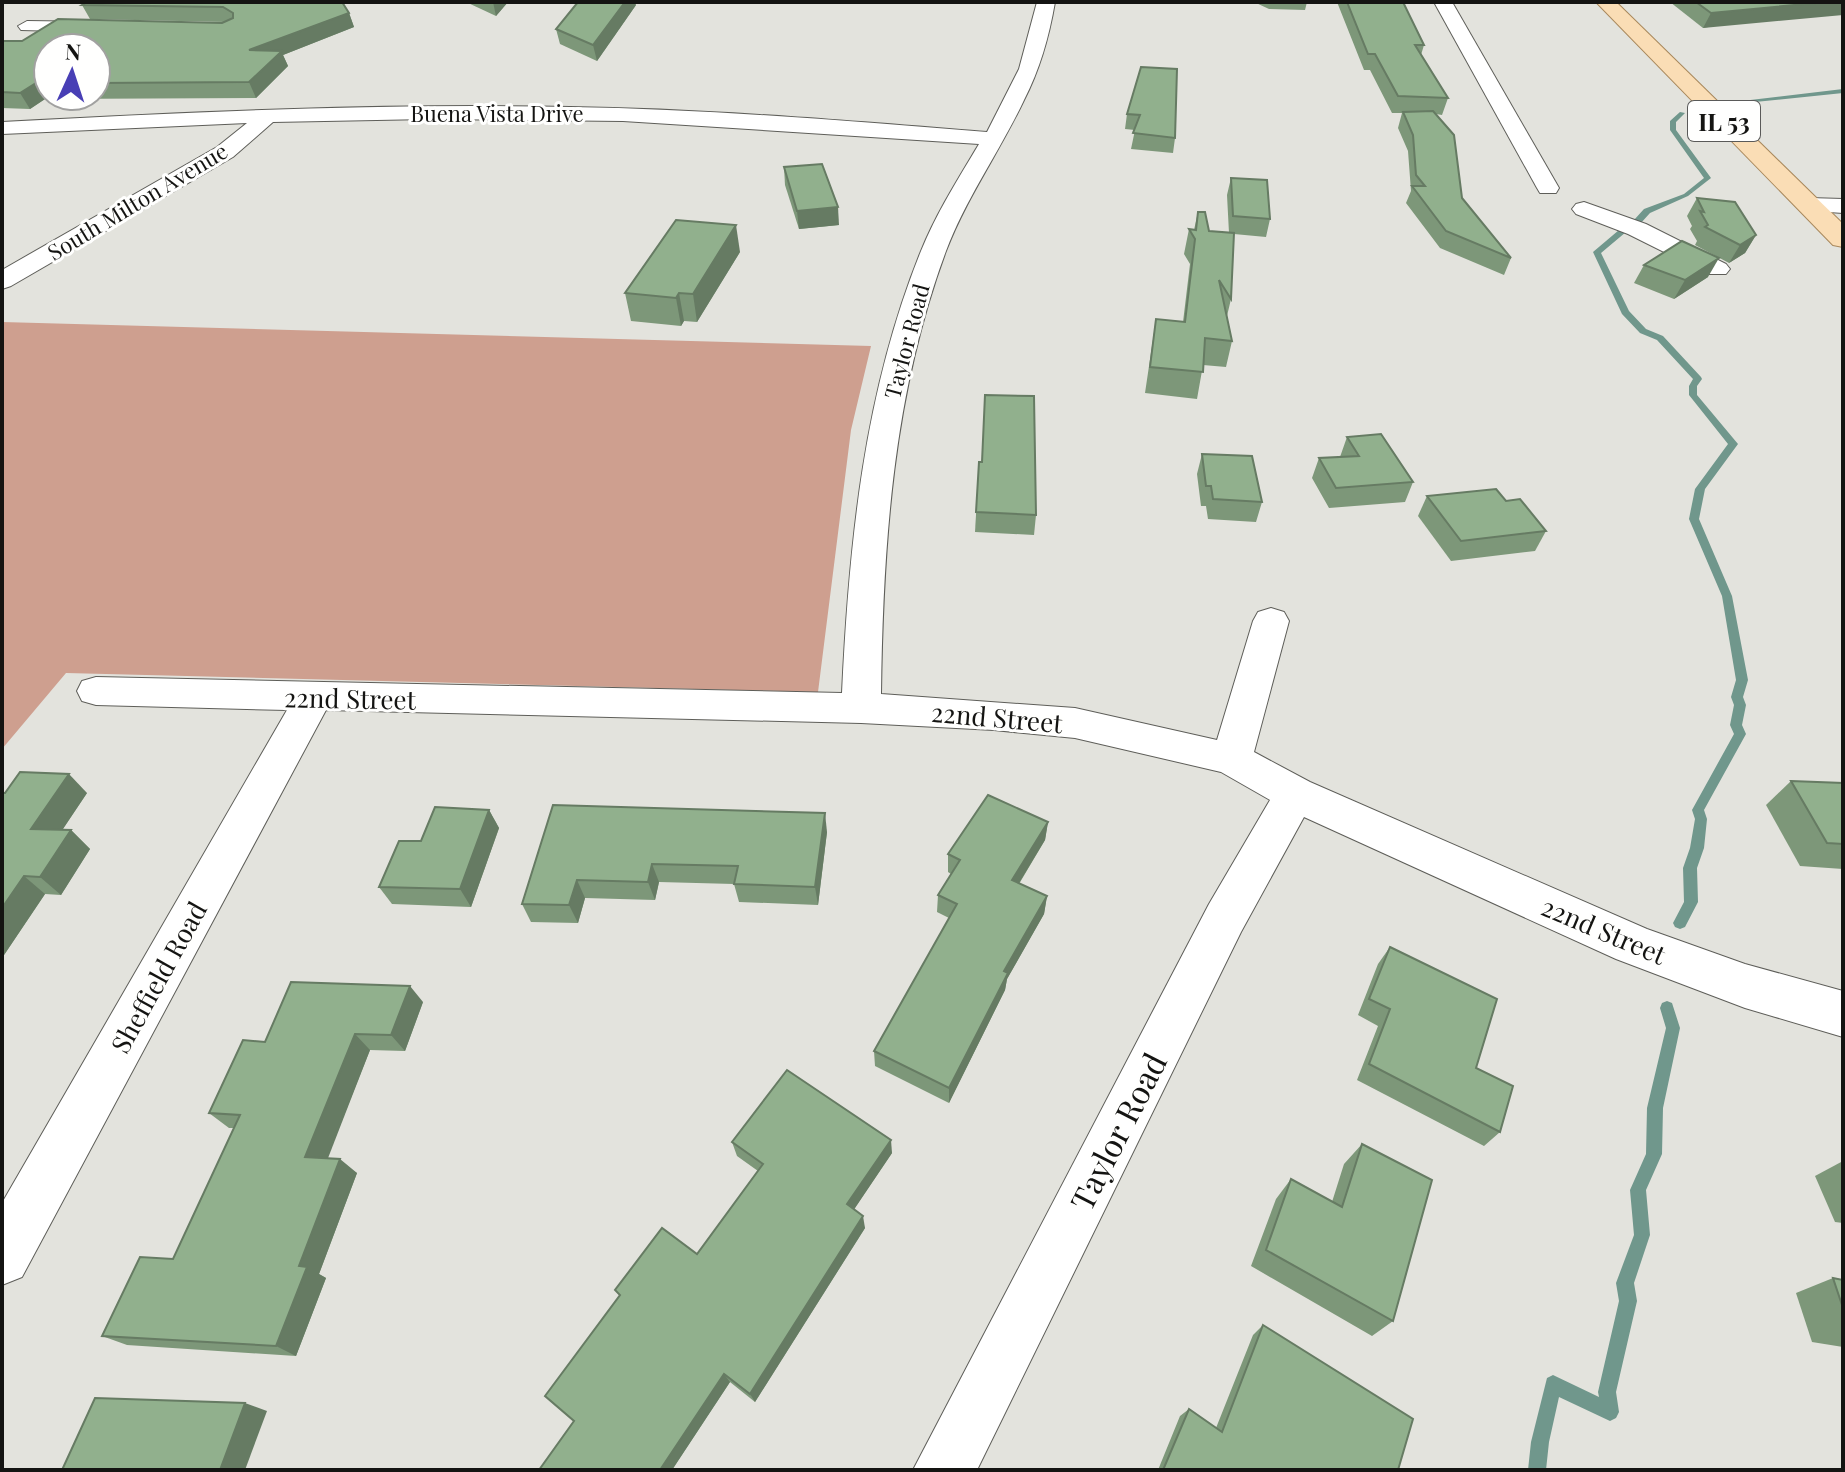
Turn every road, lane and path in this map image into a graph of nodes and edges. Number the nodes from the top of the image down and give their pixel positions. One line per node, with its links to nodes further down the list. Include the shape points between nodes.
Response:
1 (1046, 2): 12 (street, Taylor Road, via 1031,68)
2 (1443, 2): 16 (street, via 1540,202 1573,194 1583,200 1584,209)
3 (1605, 2): 13 (main road, IL 53)
4 (60, 8): 5 (street)
5 (27, 26): 6 (street); 7 (street)
6 (121, 27)
7 (10, 34)
8 (268, 116): 9 (street, Buena Vista Drive); 10 (street, South Milton Avenue); 12 (street, Buena Vista Drive, via 655,116 826,125)
9 (2, 128)
10 (250, 132): 11 (street, Buena Vista Drive); 12 (street, Buena Vista Drive, via 624,131); 17 (street, South Milton Avenue)
11 (2, 143)
12 (987, 148): 21 (street, Taylor Road, via 934,248 900,351 871,510)
13 (1809, 205): 14 (street); 15 (main road, IL 53)
14 (1843, 206)
15 (1843, 239)
16 (1717, 269)
17 (2, 281)
18 (1271, 621): 22 (street)
19 (96, 691): 20 (street, 22nd Street)
20 (314, 697): 21 (street, 22nd Street); 25 (street, Sheffield Road)
21 (861, 708): 22 (street, 22nd Street, via 1075,723)
22 (1232, 759): 23 (street, 22nd Street)
23 (1295, 794): 24 (street, 22nd Street, via 1632,944 1745,986); 26 (street, Taylor Road, via 1225,918)
24 (1843, 1014)
25 (2, 1257)
26 (944, 1470)

